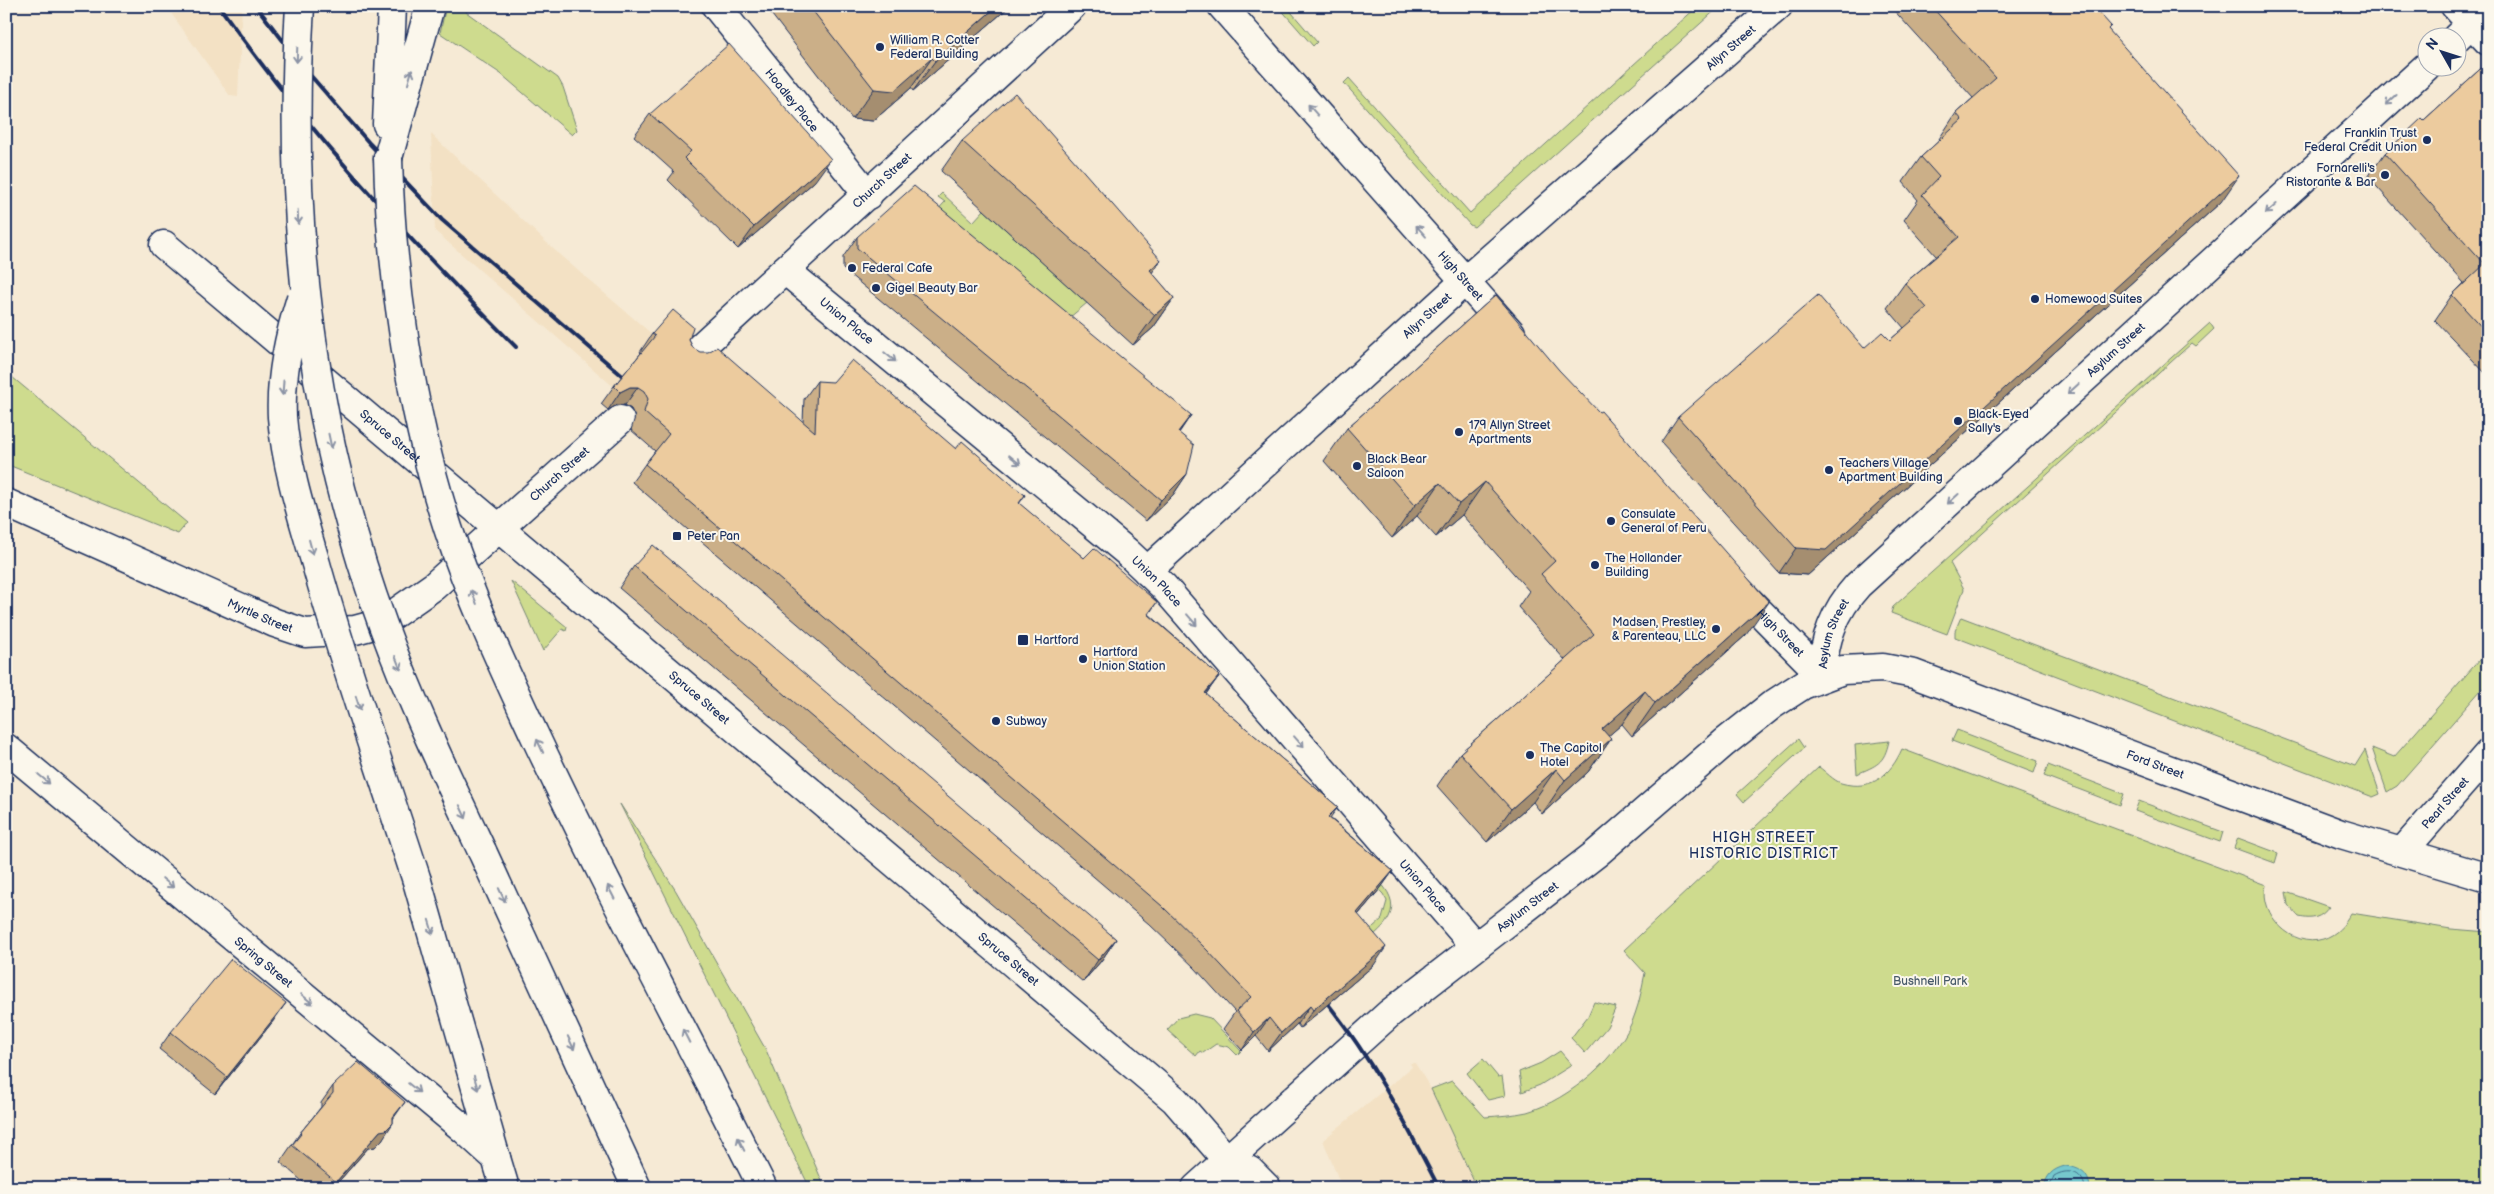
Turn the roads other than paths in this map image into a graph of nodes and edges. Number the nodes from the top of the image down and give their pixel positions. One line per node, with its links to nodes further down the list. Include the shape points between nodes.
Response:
1 (300, 6): 14 (main road, one-way to 14, bridge, via 296,138)
2 (392, 6): 9 (main road, via 388,60)
3 (430, 6): 9 (main road, one-way to 3)
4 (716, 6): 10 (main road, Hoadley Place)
5 (1072, 6): 10 (main road, Church Street)
6 (1222, 6): 13 (main road, High Street, one-way to 6)
7 (1778, 6): 13 (main road, Allyn Street)
8 (2416, 76): 22 (main road, Asylum Street, one-way to 22, via 1858,585 1832,626 1824,655)
9 (388, 158): 32 (main road, one-way to 9, bridge, via 548,763 466,578 435,482 414,387 397,278)
10 (868, 195): 12 (main road, Church Street)
11 (164, 245): 19 (main road, Spruce Street)
12 (785, 270): 15 (main road, Church Street); 21 (main road, Union Place, one-way to 21)
13 (1465, 281): 16 (main road, High Street); 21 (main road, Allyn Street)
14 (304, 290): 28 (main road, one-way to 28, bridge, via 284,372 282,416 285,440 332,618 416,881); 31 (main road, one-way to 31, bridge, via 330,443 347,513 398,664)
15 (692, 355)
16 (1530, 355)
17 (620, 420): 19 (main road, Church Street)
18 (6, 503): 19 (main road, Myrtle Street, via 206,594 305,632 355,630 381,623 434,586)
19 (499, 529): 29 (main road, Spruce Street, via 1175,1100)
20 (1715, 564): 22 (main road, High Street, via 1753,608)
21 (1147, 571): 27 (main road, Union Place, one-way to 27)
22 (1823, 676): 25 (main road, Ford Street, via 1862,667 1914,674 2341,834); 27 (main road, Asylum Street, via 1761,713 1597,853)
23 (6, 748): 28 (main road, Spring Street, one-way to 28)
24 (2488, 754): 25 (main road, Pearl Street)
25 (2402, 851): 26 (main road, Ford Street)
26 (2488, 878)
27 (1475, 946): 29 (main road, Asylum Street, via 1390,1013)
28 (496, 1158): 30 (main road)
29 (1227, 1160): 33 (main road, Asylum Street); 34 (main road); 35 (main road, via 1250,1171)
30 (505, 1188)
31 (637, 1188)
32 (763, 1188)
33 (1196, 1188)
34 (1226, 1188)
35 (1267, 1188)

